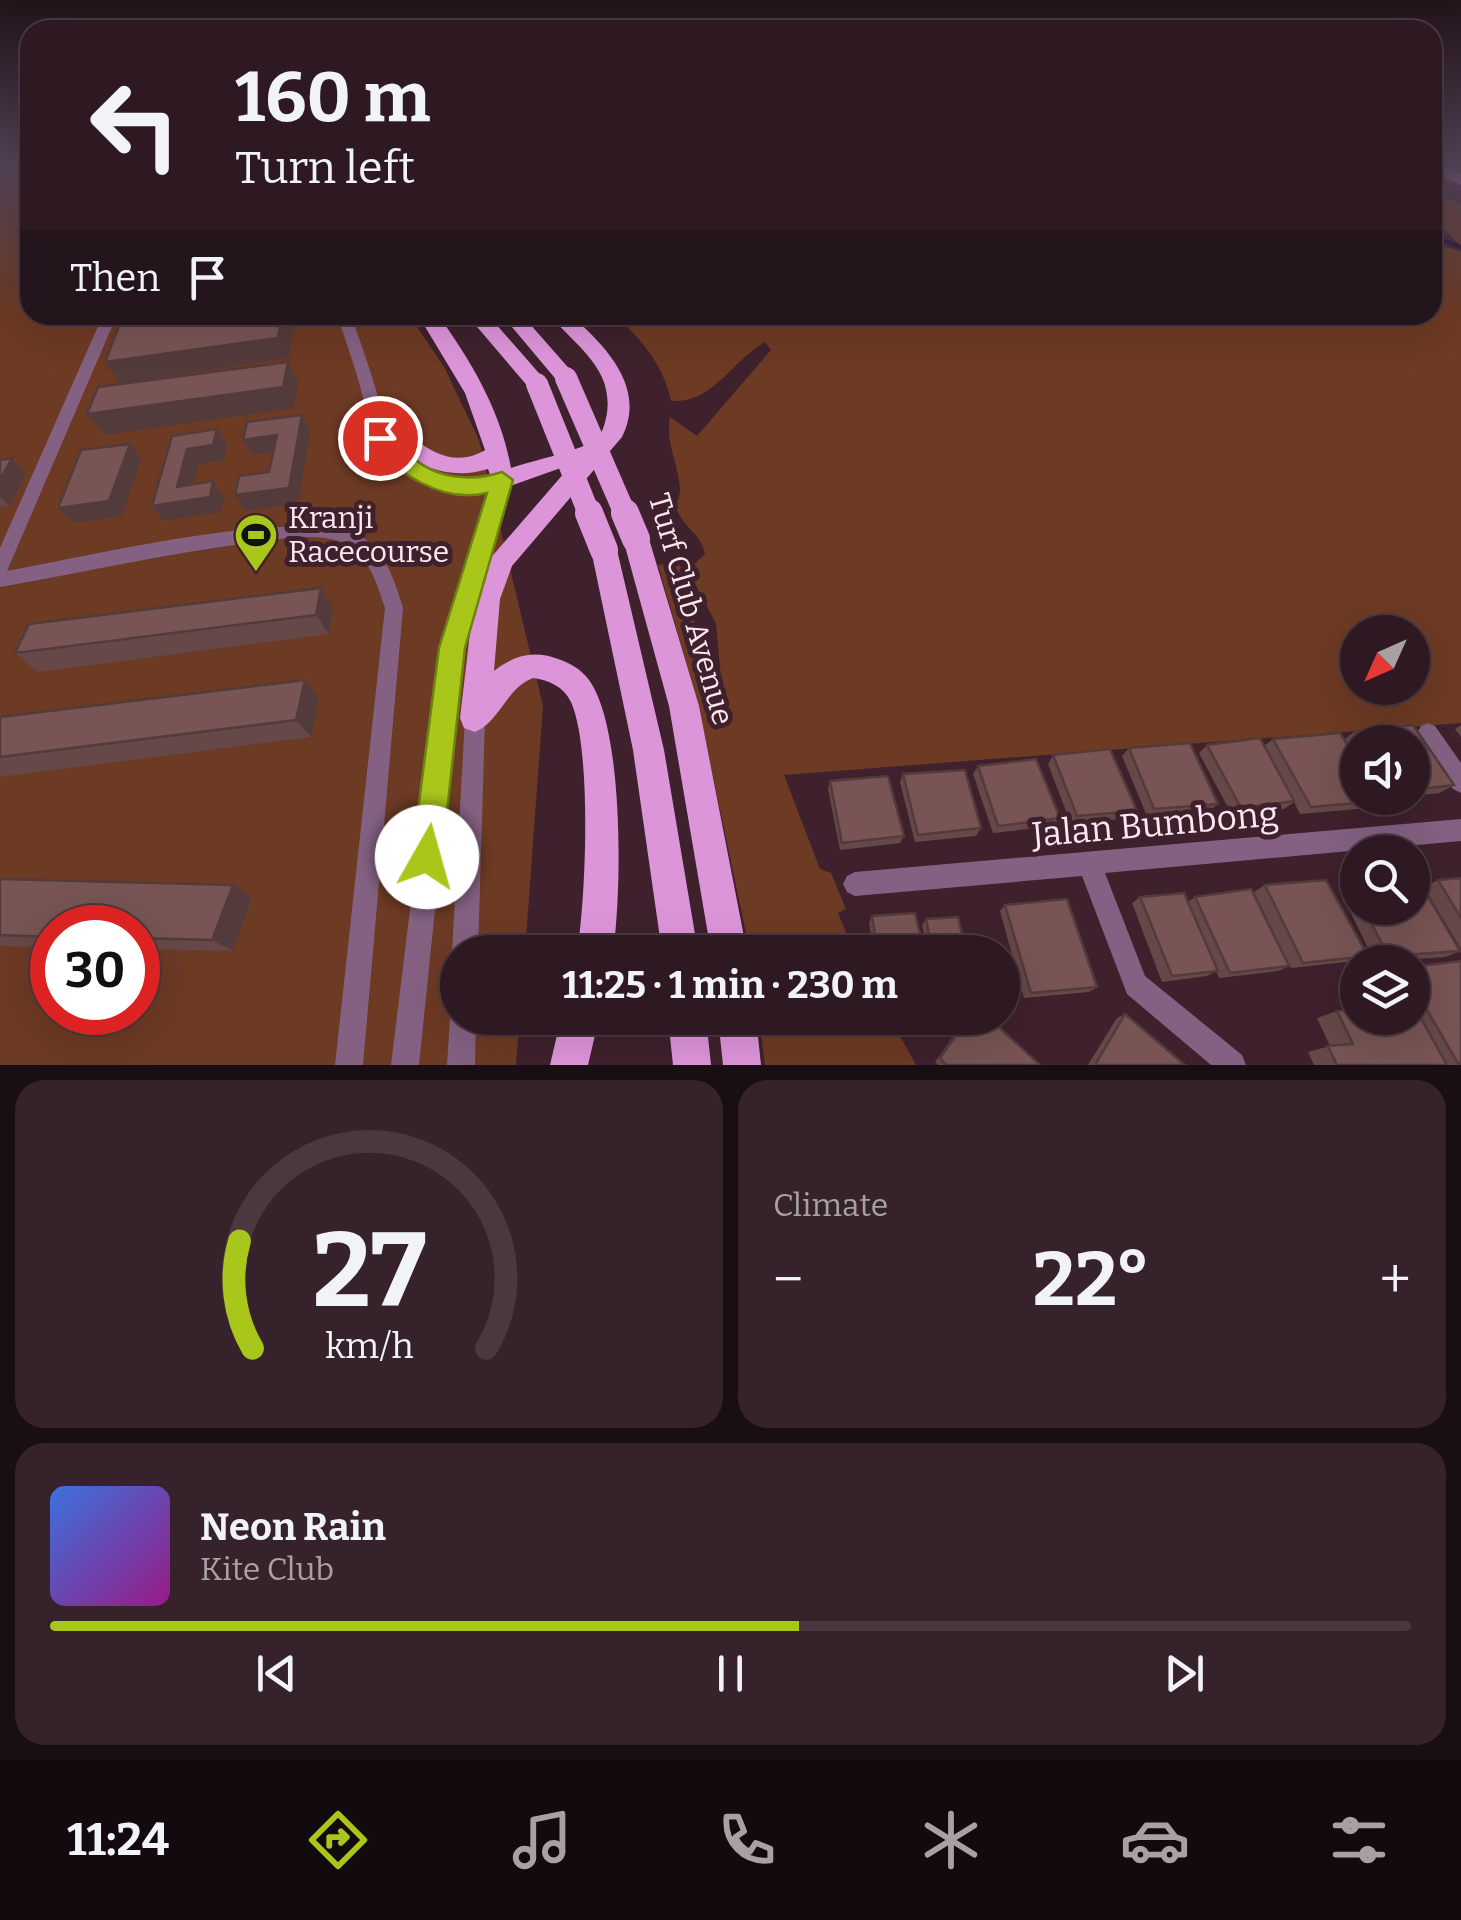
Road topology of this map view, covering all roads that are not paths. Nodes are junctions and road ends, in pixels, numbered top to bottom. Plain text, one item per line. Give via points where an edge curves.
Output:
1 (106, 325) edge
2 (347, 325) edge
3 (434, 325) edge
4 (486, 325) edge
5 (521, 325) edge
6 (569, 325) edge
7 (374, 409) junction
8 (614, 432) junction
9 (498, 452) junction
10 (502, 480) junction
11 (0, 568) edge
12 (0, 580) edge
13 (475, 718) junction
14 (1430, 736) edge
15 (1461, 782) edge
16 (1461, 830) edge
17 (1090, 866) junction
18 (855, 884) dead end
19 (466, 935) edge
20 (596, 935) edge
21 (678, 935) edge
22 (726, 935) edge
23 (462, 1035) edge
24 (576, 1035) edge
25 (689, 1035) edge
26 (738, 1035) edge
27 (350, 1065) edge
28 (405, 1065) edge
29 (461, 1065) edge
30 (569, 1065) edge
31 (692, 1065) edge
32 (742, 1065) edge
33 (1232, 1065) edge

1 - 11 street
2 - 7 street
3 - 9 main road via 481,398
4 - 21 main road, bridge via 537,384 604,550 637,684
5 - 22 main road, Turf Club Avenue, bridge via 566,378 636,539 684,706
6 - 8 main road via 616,378 621,406
7 - 9 main road via 401,444 424,458 473,464
7 - 10 street via 383,444 418,473 468,487
8 - 10 main road via 582,454
8 - 13 main road via 501,560 486,598
9 - 10 main road
10 - 28 street via 452,648
12 - 27 street via 281,532 342,534 382,570 394,608
13 - 19 street
13 - 20 main road via 524,667 570,677 586,701 597,751
14 - 15 street
16 - 17 street, Jalan Bumbong
17 - 18 street, Jalan Bumbong
17 - 33 street via 1136,986
23 - 29 street
24 - 30 main road
25 - 31 main road
26 - 32 main road

